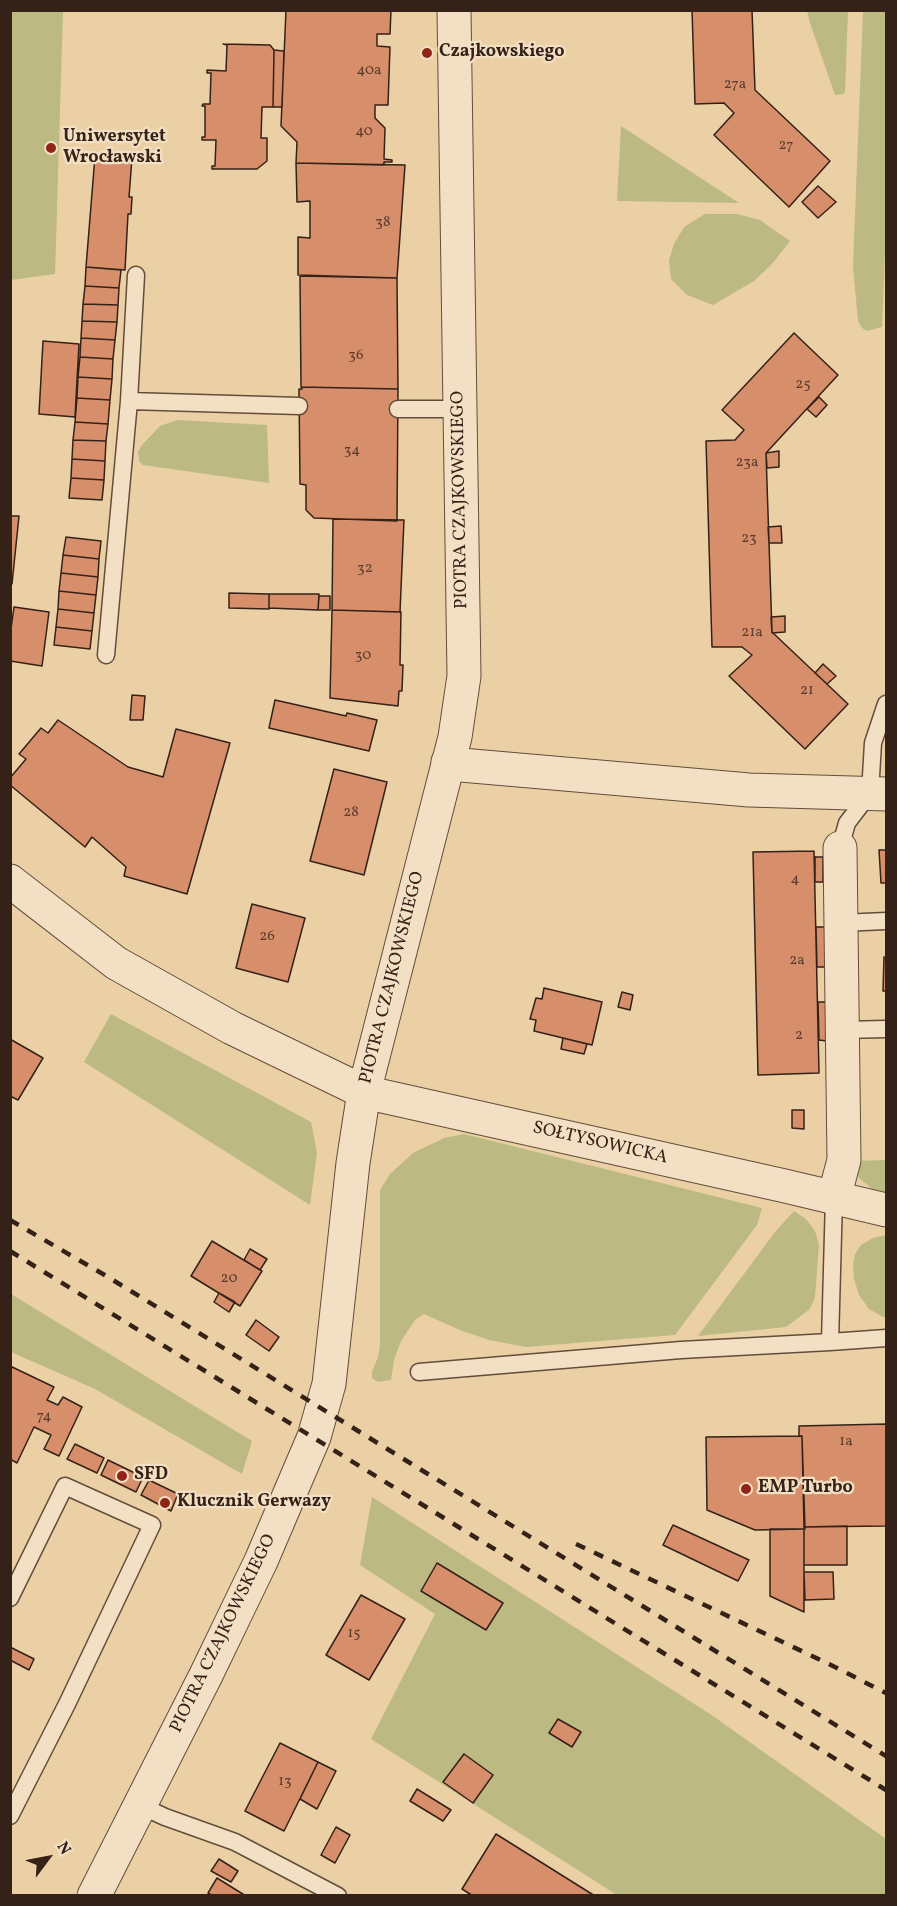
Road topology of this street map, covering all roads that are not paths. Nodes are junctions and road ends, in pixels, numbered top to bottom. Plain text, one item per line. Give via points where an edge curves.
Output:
1 (454, 10) edge
2 (136, 275) dead end
3 (129, 401) junction
4 (299, 406) dead end
5 (398, 409) dead end
6 (460, 409) junction
7 (106, 654) dead end
8 (886, 704) edge
9 (448, 762) junction
10 (878, 793) edge
11 (840, 848) joint
12 (10, 881) edge
13 (886, 921) edge
14 (841, 923) junction
15 (886, 1029) edge
16 (842, 1030) junction
17 (364, 1092) junction
18 (834, 1198) junction
19 (886, 1210) edge
20 (886, 1338) edge
21 (830, 1342) junction
22 (419, 1372) dead end
23 (10, 1598) edge
24 (139, 1805) junction
25 (10, 1816) edge
26 (94, 1896) edge
27 (338, 1896) edge

1 - 6 street, PIOTRA CZAJKOWSKIEGO
2 - 3 lane
3 - 4 lane
3 - 7 lane
5 - 6 lane
6 - 9 street, PIOTRA CZAJKOWSKIEGO via 464,676
8 - 10 lane via 873,743
9 - 10 street via 749,790
9 - 17 street, PIOTRA CZAJKOWSKIEGO
10 - 11 lane via 848,823
11 - 14 street
12 - 17 street, SOŁTYSOWICKA via 116,963 232,1028
13 - 14 lane
14 - 16 street
15 - 16 lane
16 - 18 street via 844,1160
17 - 18 street, SOŁTYSOWICKA
17 - 24 street, PIOTRA CZAJKOWSKIEGO via 329,1384 314,1437 261,1561
18 - 19 street, SOŁTYSOWICKA
18 - 21 lane
20 - 21 lane
21 - 22 lane
23 - 25 lane via 65,1486 152,1525 68,1704
24 - 26 street, PIOTRA CZAJKOWSKIEGO
24 - 27 lane via 235,1842

